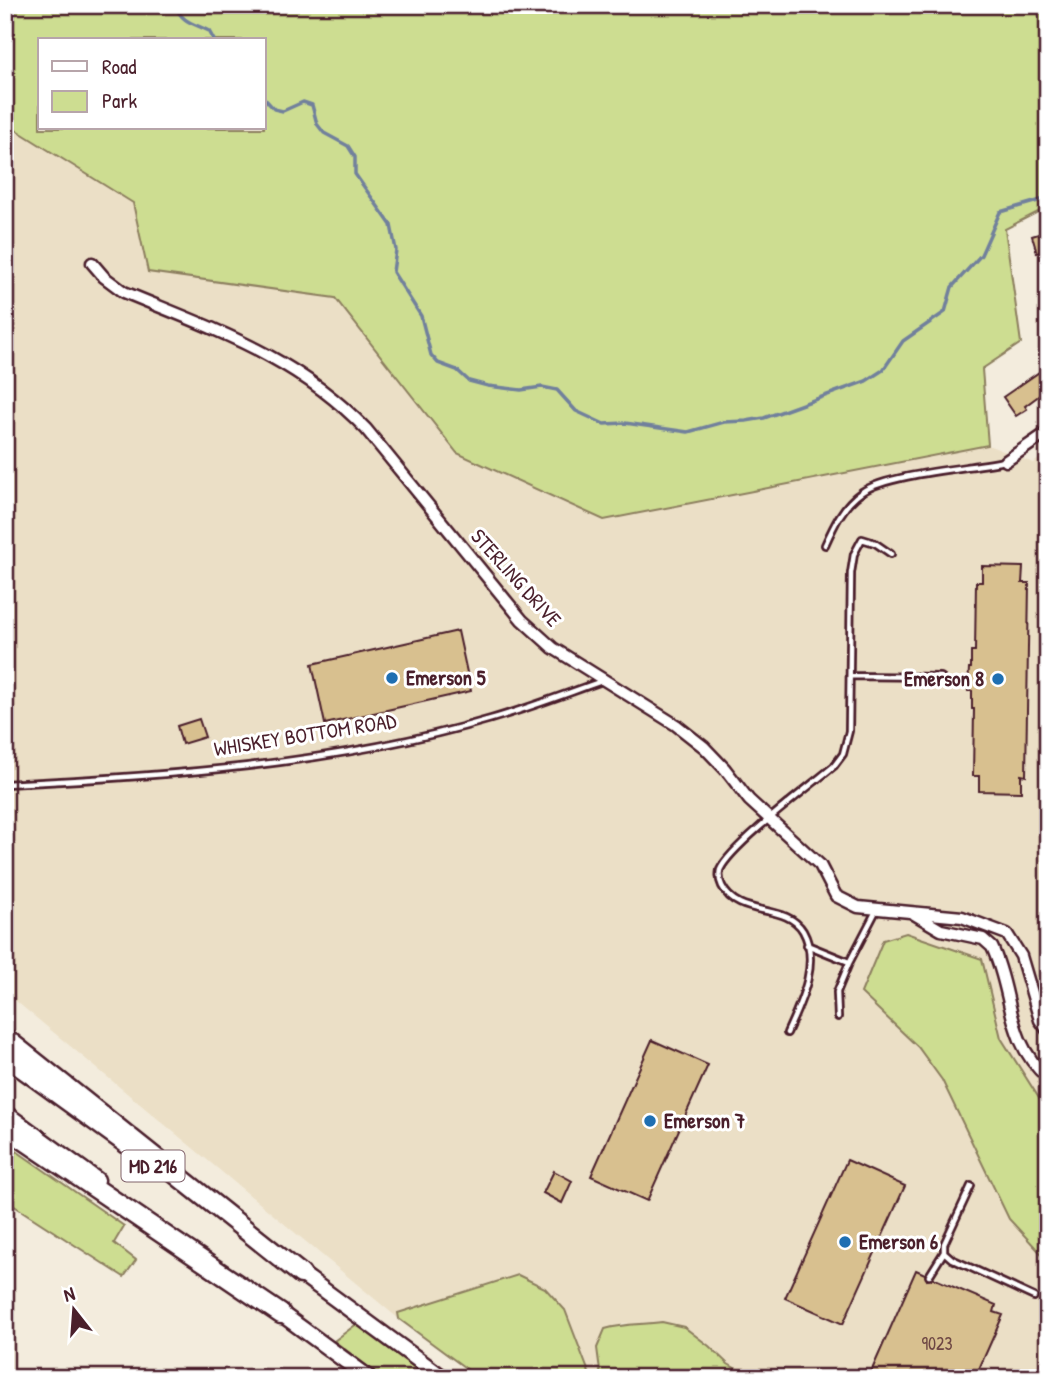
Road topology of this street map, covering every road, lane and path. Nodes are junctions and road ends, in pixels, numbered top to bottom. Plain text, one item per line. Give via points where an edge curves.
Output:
1 (92, 263) dead end
2 (1048, 432) edge
3 (1006, 461) joint
4 (825, 545) dead end
5 (891, 554) dead end
6 (850, 676) junction
7 (941, 677) dead end
8 (603, 681) junction
9 (5, 784) edge
10 (769, 821) junction
11 (877, 910) junction
12 (910, 912) junction
13 (807, 945) junction
14 (849, 963) junction
15 (838, 1017) dead end
16 (1048, 1031) edge
17 (786, 1033) dead end
18 (5, 1038) edge
19 (5, 1058) edge
20 (1048, 1078) edge
21 (5, 1113) edge
22 (5, 1127) edge
23 (971, 1186) dead end
24 (944, 1252) junction
25 (301, 1274) junction
26 (929, 1276) dead end
27 (1034, 1297) dead end
28 (281, 1314) junction
29 (369, 1378) edge
30 (443, 1378) edge

1 - 8 street, STERLING DRIVE via 124,292 279,360 342,404 522,620 553,648
2 - 3 street
3 - 4 lane via 909,477 864,491 839,515
5 - 6 lane via 862,539 854,554
6 - 7 lane
6 - 10 lane via 849,731 843,754
8 - 9 lane, WHISKEY BOTTOM ROAD via 489,719 335,753 153,776
8 - 10 street, STERLING DRIVE via 704,747
10 - 11 street, STERLING DRIVE via 820,865 836,896
10 - 13 lane via 735,851 720,870 720,879 733,900 796,923
11 - 12 street, STERLING DRIVE
11 - 14 lane
12 - 16 street, STERLING DRIVE via 962,917 1007,933 1021,956 1040,1020
12 - 20 street, STERLING DRIVE via 941,930 983,939 992,947 1016,1034
13 - 14 lane
13 - 17 lane via 809,978
14 - 15 lane via 837,992
18 - 25 highway
19 - 25 main road, MD 216
21 - 28 main road, MD 216
22 - 28 highway
23 - 24 lane
24 - 26 lane
24 - 27 lane
25 - 30 main road, MD 216
28 - 29 main road, MD 216

